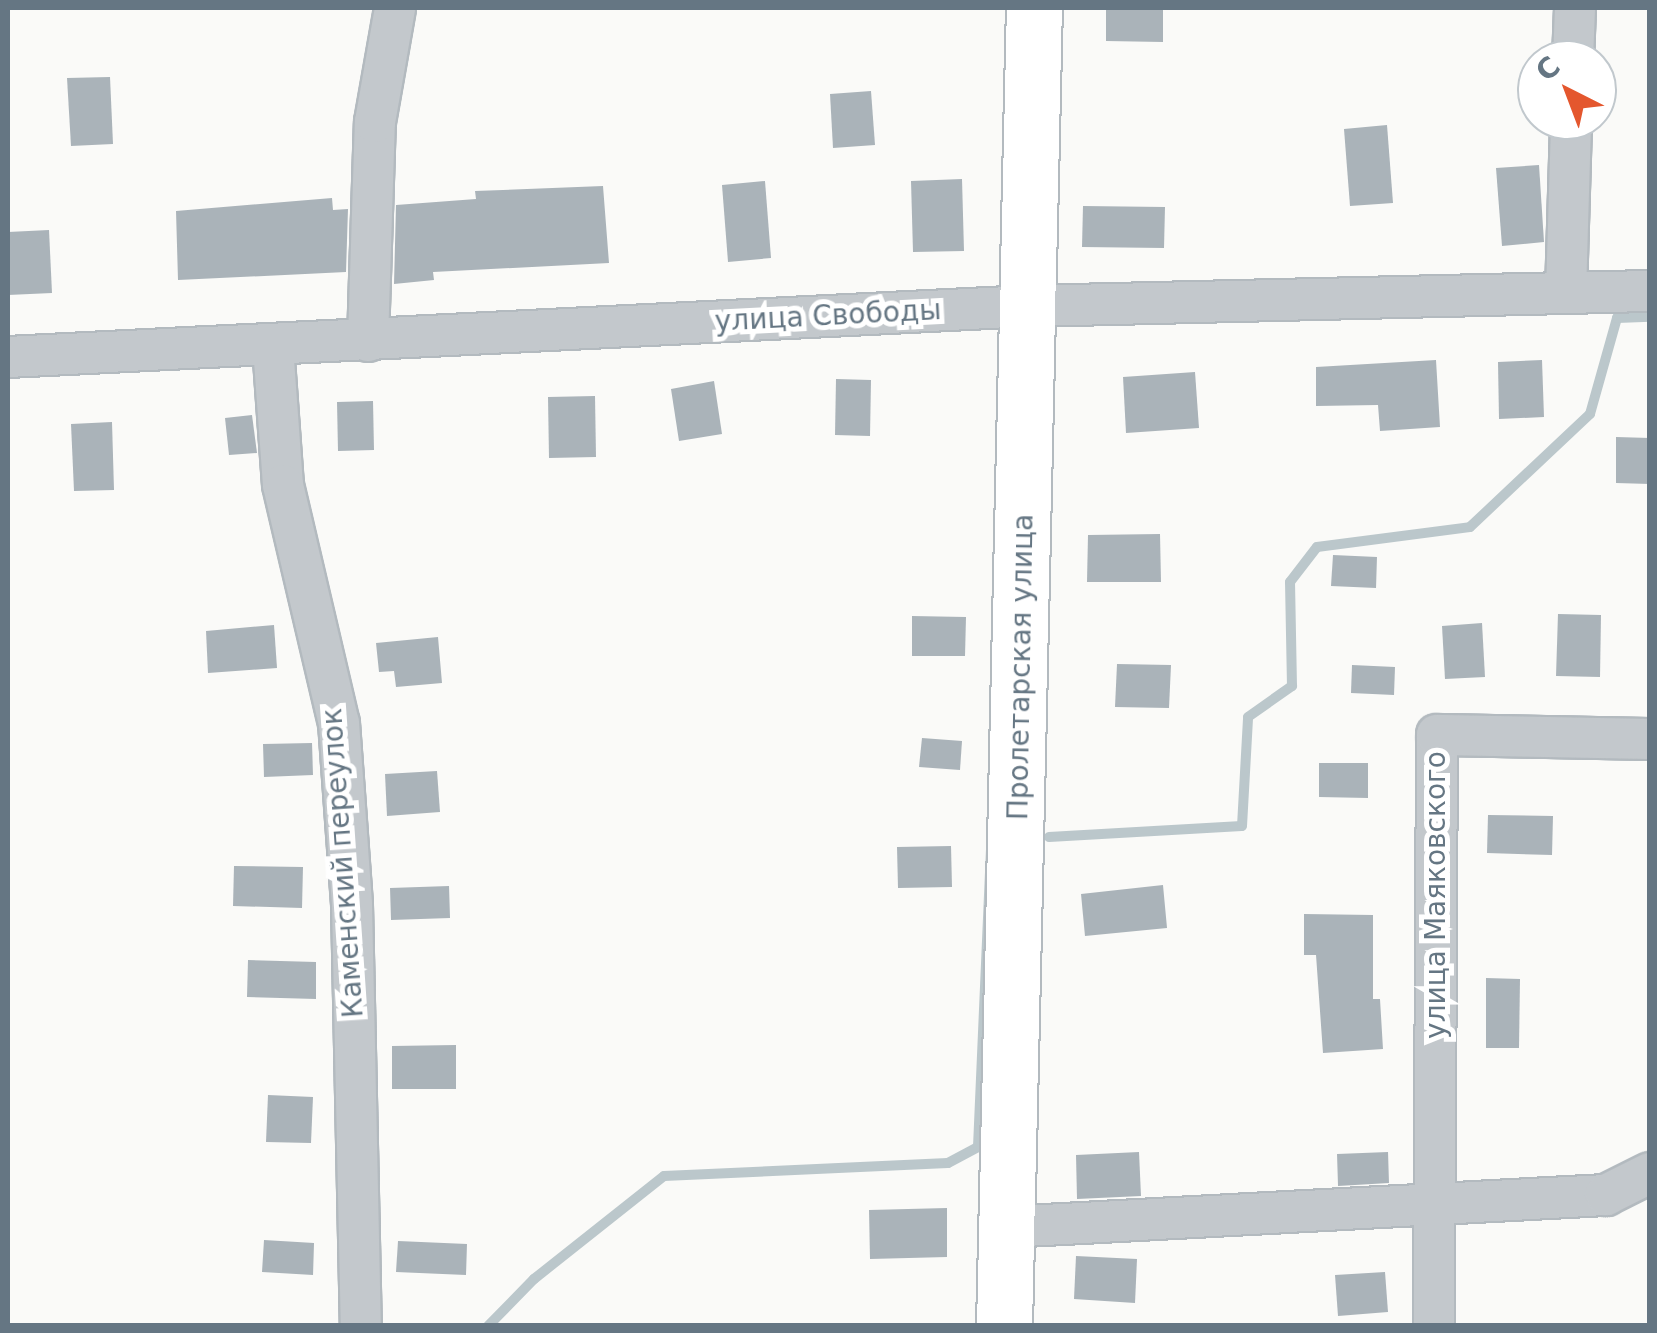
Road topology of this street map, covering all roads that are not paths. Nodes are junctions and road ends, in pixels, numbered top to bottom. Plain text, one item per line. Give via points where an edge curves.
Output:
1 (395, 8) edge
2 (1034, 8) edge
3 (1575, 8) edge
4 (1574, 40) edge
5 (1570, 140) edge
6 (1650, 291) edge
7 (1566, 293) junction
8 (1030, 306) junction
9 (368, 341) junction
10 (273, 346) junction
11 (8, 357) edge
12 (1650, 739) edge
13 (1650, 1173) edge
14 (1434, 1208) junction
15 (1007, 1226) junction
16 (360, 1326) edge
17 (1004, 1326) edge
18 (1434, 1326) edge

1 - 9 street via 375,122
2 - 8 main road, Пролетарская улица
3 - 4 street
5 - 7 street
6 - 7 street, улица Свободы
7 - 8 street, улица Свободы
8 - 9 street, улица Свободы
8 - 15 main road, Пролетарская улица
9 - 10 street, улица Свободы
10 - 11 street, улица Свободы
10 - 16 street, Каменский переулок via 283,485 339,723 352,905
12 - 14 street, улица Маяковского via 1437,735
13 - 14 street via 1606,1196
14 - 15 street
14 - 18 street, улица Маяковского
15 - 17 main road, Пролетарская улица

